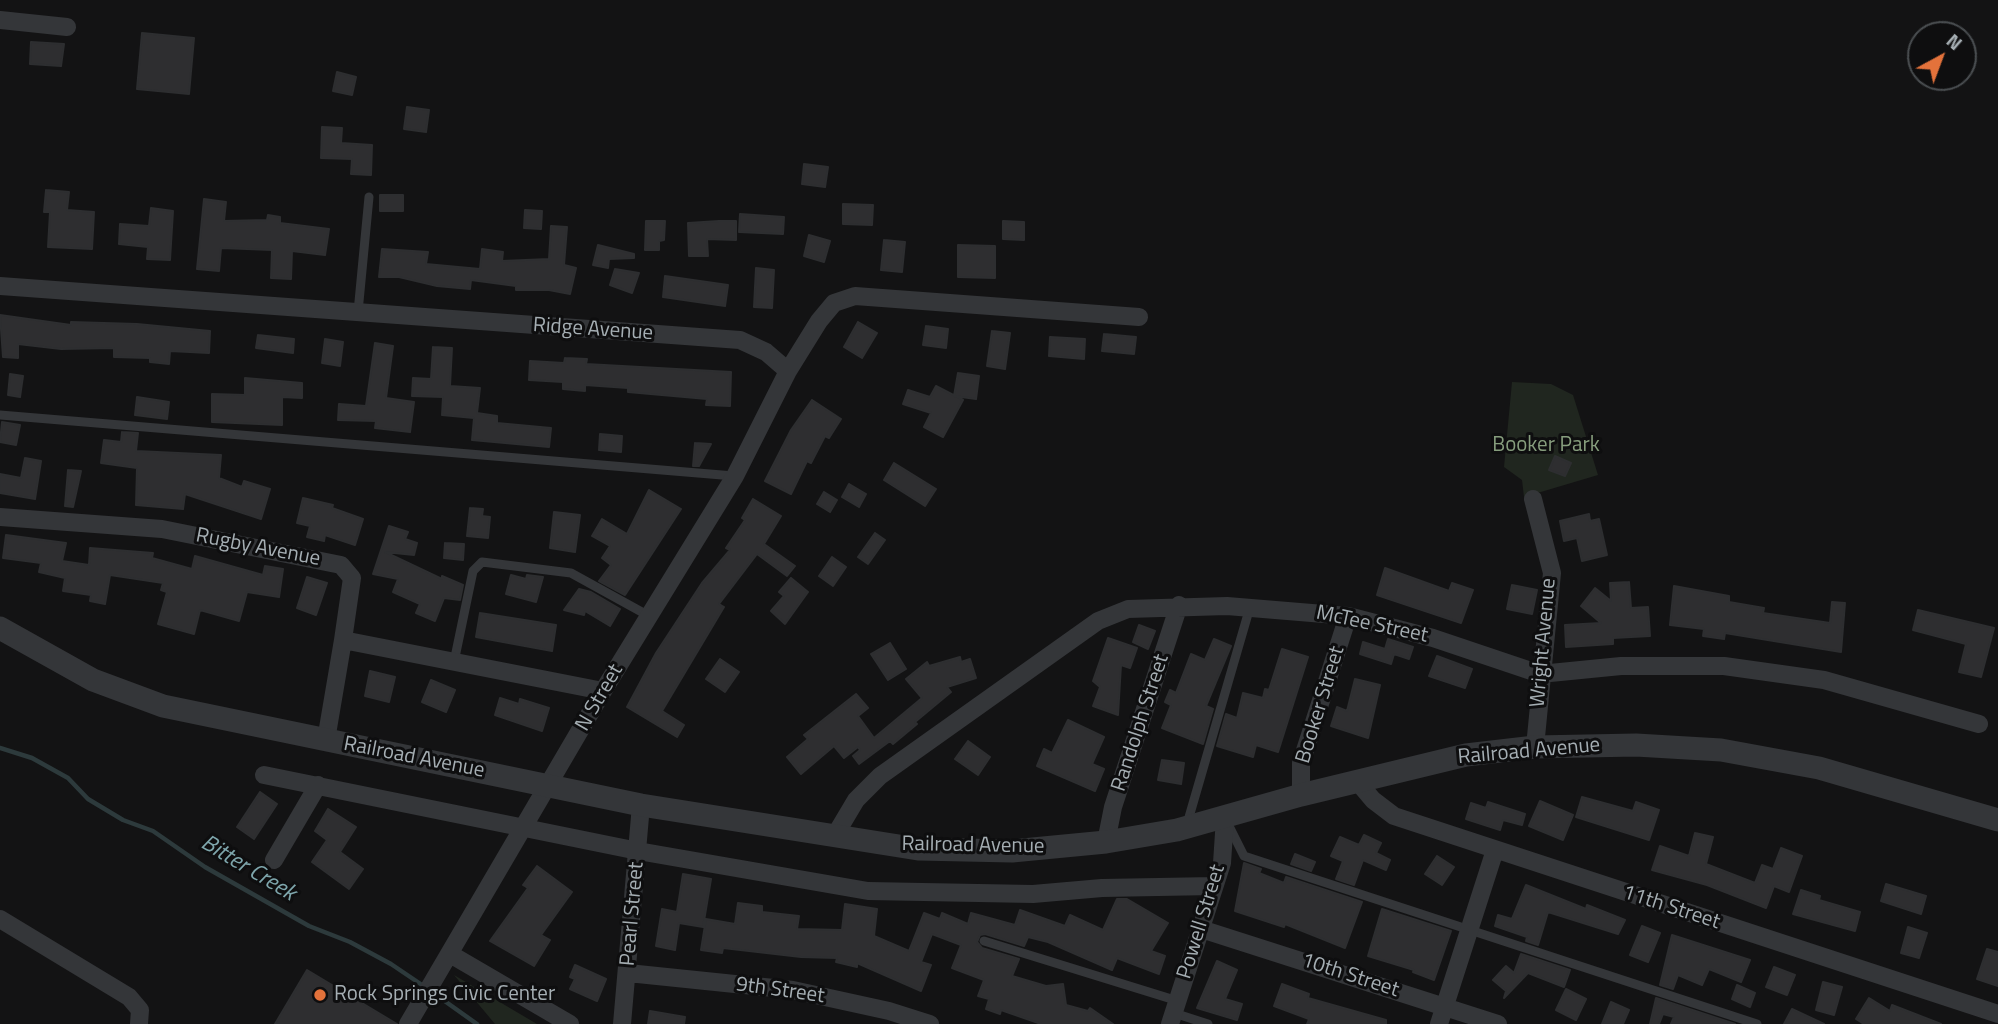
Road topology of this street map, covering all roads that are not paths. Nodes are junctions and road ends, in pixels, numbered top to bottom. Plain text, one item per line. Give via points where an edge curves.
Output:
1 (0, 20) edge
2 (67, 27) dead end
3 (369, 197) dead end
4 (0, 286) edge
5 (358, 314) junction
6 (1139, 317) dead end
7 (788, 371) junction
8 (0, 415) edge
9 (735, 476) junction
10 (1533, 499) dead end
11 (0, 517) edge
12 (1179, 605) junction
13 (1250, 607) junction
14 (1349, 615) junction
15 (649, 616) junction
16 (0, 628) edge
17 (343, 640) junction
18 (454, 662) junction
19 (1540, 674) junction
20 (603, 691) junction
21 (1979, 724) dead end
22 (326, 740) junction
23 (1535, 747) junction
24 (264, 775) dead end
25 (1357, 780) junction
26 (318, 785) junction
27 (550, 786) junction
28 (1301, 795) junction
29 (641, 805) junction
30 (1225, 818) junction
31 (1998, 820) edge
32 (525, 826) junction
33 (1186, 827) junction
34 (834, 837) junction
35 (1106, 842) junction
36 (1494, 850) junction
37 (638, 851) junction
38 (274, 860) dead end
39 (1214, 886) junction
40 (0, 919) edge
41 (1201, 929) junction
42 (1469, 929) junction
43 (985, 941) dead end
44 (446, 960) junction
45 (628, 972) junction
46 (1444, 1006) junction
47 (1174, 1013) edge
48 (1998, 1014) edge
49 (140, 1017) edge
50 (408, 1024) edge
51 (570, 1024) edge
52 (622, 1024) edge
53 (930, 1024) edge
54 (1208, 1024) edge
55 (1438, 1024) edge
56 (1498, 1024) edge
57 (1757, 1024) edge

1 - 2 street
3 - 5 lane
4 - 5 street, Ridge Avenue
5 - 7 street, Ridge Avenue via 740,340 766,352
6 - 7 street via 855,296 834,303
7 - 9 street, N Street
8 - 9 lane
9 - 15 street, N Street
10 - 19 street, Wright Avenue via 1552,573
11 - 17 street, Rugby Avenue via 162,529 341,565 352,578
12 - 13 street, McTee Street
12 - 34 street, McTee Street via 1128,609 1098,621 880,776 856,800
12 - 35 street, Randolph Street via 1113,807
13 - 14 street, McTee Street
13 - 33 lane
14 - 19 street, McTee Street
14 - 28 street, Booker Street via 1301,763
15 - 18 lane via 571,573 482,562 473,570
15 - 20 street, N Street
16 - 22 street, Railroad Avenue via 93,680 163,706
17 - 18 street
17 - 22 street, Rugby Avenue
18 - 20 street
19 - 21 street, McTee Street via 1620,666 1724,666 1824,680
19 - 23 street, Wright Avenue
20 - 27 street, N Street
22 - 27 street, Railroad Avenue
23 - 25 street, Railroad Avenue via 1466,755
23 - 31 street, Railroad Avenue via 1636,745 1721,750 1819,768
24 - 26 street
25 - 28 street, Railroad Avenue
25 - 36 street, 11th Street via 1394,816
26 - 32 street
26 - 38 street
27 - 29 street, Railroad Avenue
27 - 32 street, N Street
28 - 30 street, Railroad Avenue
29 - 34 street, Railroad Avenue
29 - 37 street, Pearl Street
30 - 33 street, Railroad Avenue
30 - 39 street, Powell Street via 1222,863
30 - 42 lane via 1244,856
32 - 37 street
32 - 44 street, N Street
33 - 35 street, Railroad Avenue
34 - 35 street, Railroad Avenue via 918,849 999,850
36 - 42 street
36 - 48 street, 11th Street
37 - 39 street via 868,891 1032,894
37 - 45 street, Pearl Street
39 - 41 street, Powell Street
40 - 49 street via 129,997
41 - 46 street, 10th Street
41 - 47 street, Powell Street
42 - 46 street
42 - 57 lane
43 - 47 lane
44 - 50 street, N Street
44 - 51 street
45 - 52 street, Pearl Street
45 - 53 street, 9th Street via 793,990
46 - 55 street
46 - 56 street, 10th Street
47 - 54 lane

